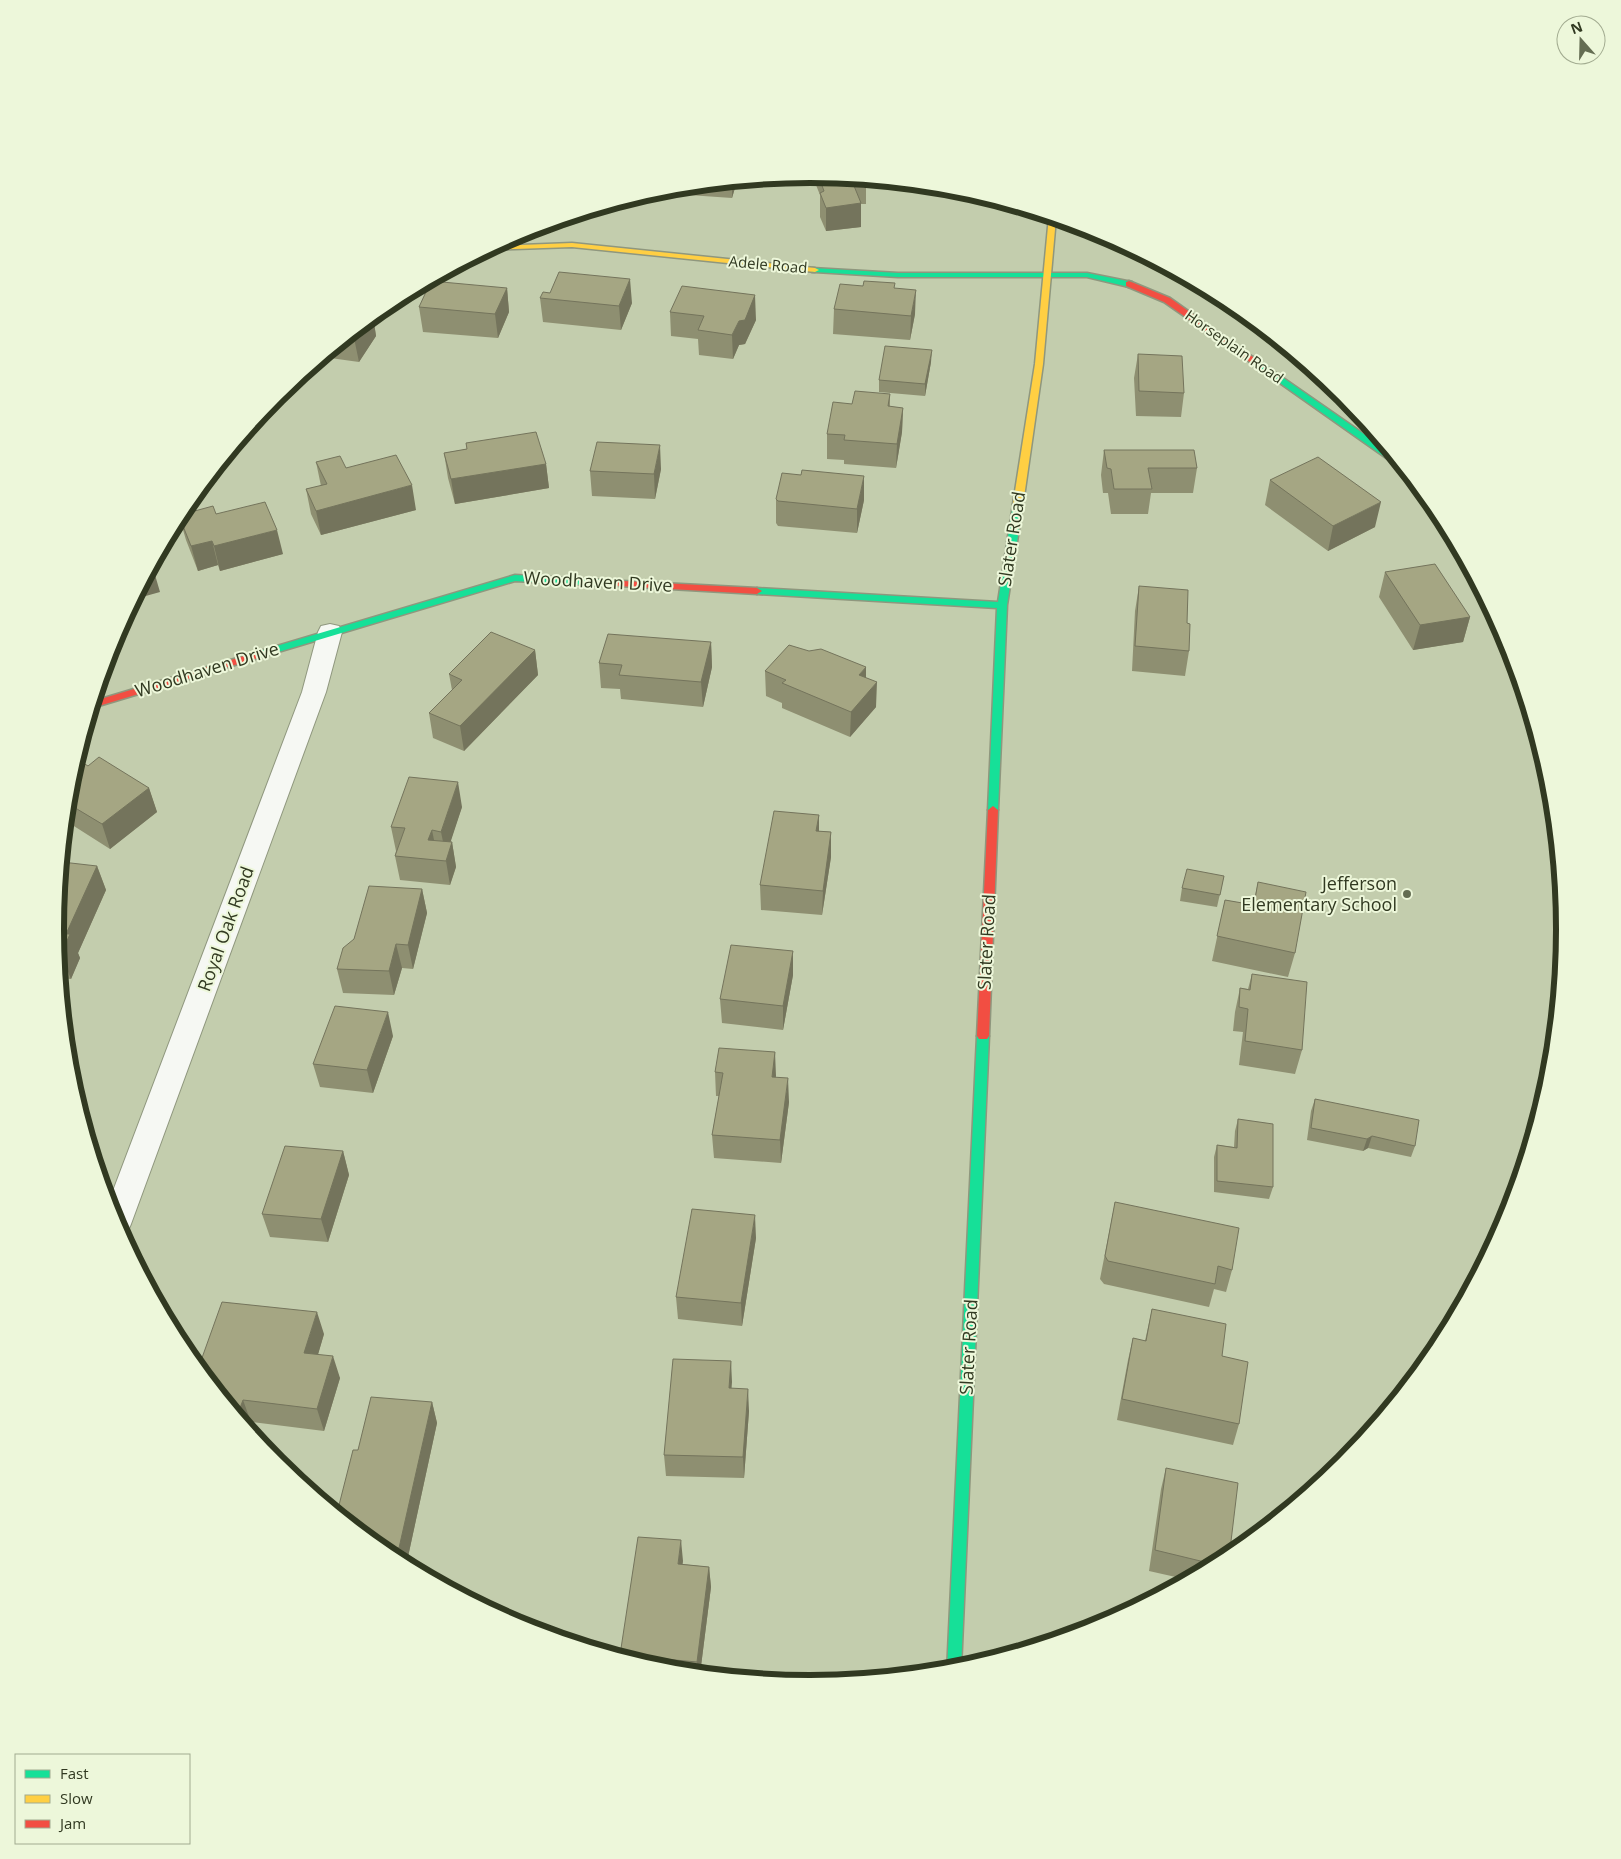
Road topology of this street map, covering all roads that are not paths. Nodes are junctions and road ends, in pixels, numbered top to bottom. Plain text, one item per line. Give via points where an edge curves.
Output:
1 (1052, 222) edge
2 (507, 248) edge
3 (1048, 275) junction
4 (1385, 453) edge
5 (1002, 605) junction
6 (330, 632) junction
7 (99, 703) edge
8 (120, 1213) edge
9 (954, 1662) edge

1 - 3 street, Slater Road
2 - 3 street, Adele Road via 572,245 835,272
3 - 4 street, Horseplain Road via 1109,278 1148,290 1183,311
3 - 5 street, Slater Road via 1039,364
5 - 6 street, Woodhaven Drive via 515,578
5 - 9 street, Slater Road
6 - 7 street, Woodhaven Drive
6 - 8 street, Royal Oak Road via 314,692

